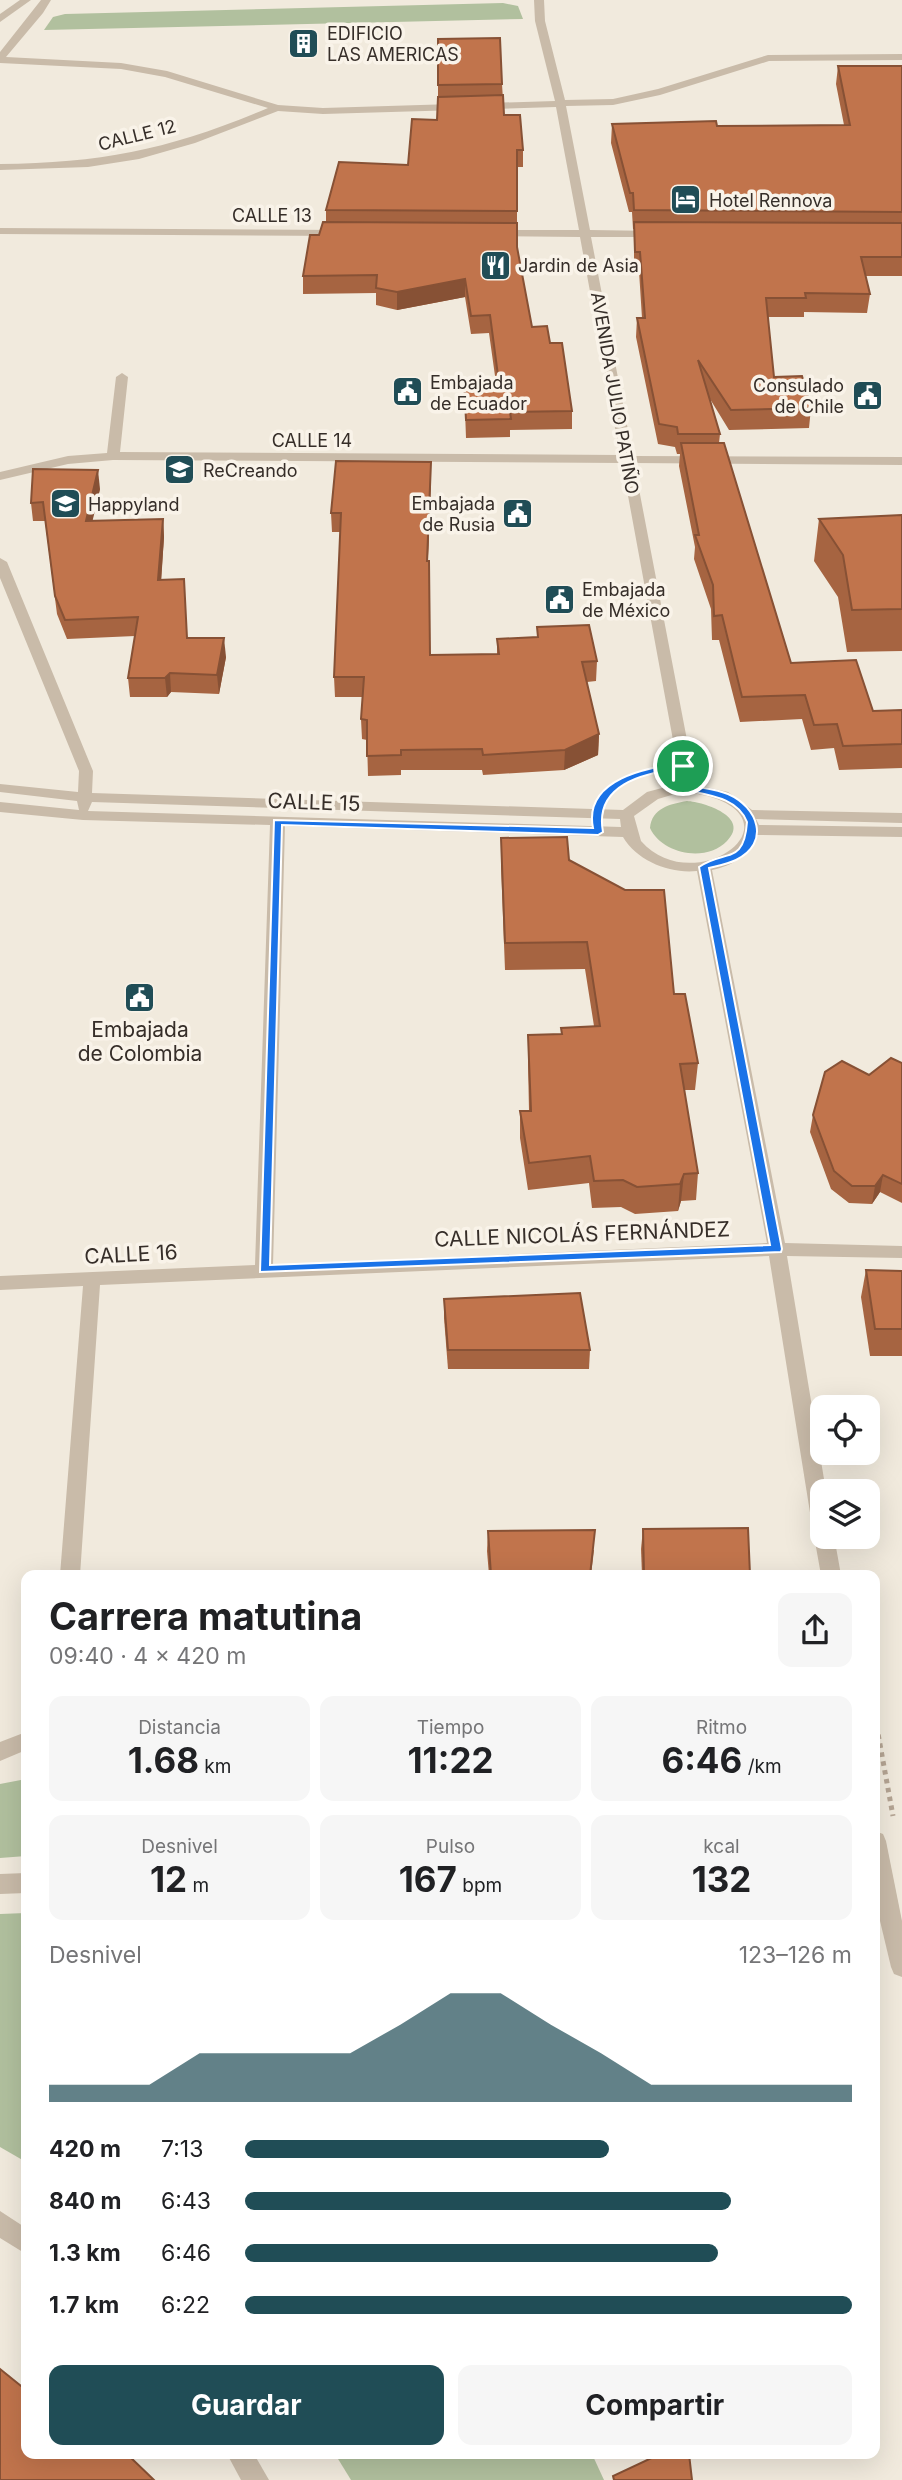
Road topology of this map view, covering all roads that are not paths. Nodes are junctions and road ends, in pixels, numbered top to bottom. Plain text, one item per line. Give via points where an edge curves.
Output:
1 (44, 0) edge
2 (539, 0) edge
3 (24, 1) edge
4 (0, 19) edge
5 (902, 57) edge
6 (0, 59) edge
7 (561, 105) junction
8 (277, 108) junction
9 (0, 167) edge
10 (0, 231) edge
11 (358, 233) edge
12 (482, 233) edge
13 (586, 233) junction
14 (672, 234) edge
15 (122, 377) dead end
16 (113, 456) junction
17 (627, 459) junction
18 (902, 461) edge
19 (0, 476) edge
20 (0, 562) edge
21 (685, 787) junction
22 (0, 788) edge
23 (85, 797) junction
24 (0, 807) edge
25 (749, 814) junction
26 (83, 815) junction
27 (627, 816) junction
28 (902, 818) edge
29 (278, 822) junction
30 (753, 830) junction
31 (627, 832) junction
32 (902, 832) edge
33 (704, 867) junction
34 (777, 1249) junction
35 (902, 1252) edge
36 (264, 1269) junction
37 (92, 1279) junction
38 (0, 1283) edge
39 (814, 1479) edge
40 (826, 1549) edge
41 (70, 1570) edge
42 (830, 1570) edge
43 (21, 1743) edge
44 (0, 1752) edge
45 (880, 1861) edge
46 (21, 1883) edge
47 (0, 1884) edge
48 (887, 1888) edge
49 (902, 1967) edge
50 (0, 2223) edge
51 (21, 2238) edge
52 (243, 2459) edge
53 (256, 2480) edge

1 - 3 street
1 - 6 street
2 - 7 street, AVENIDA JULIO PATIÑO
3 - 4 street
5 - 7 street, CALLE 12 via 768,58 660,92 613,102
6 - 8 street, CALLE 12 via 167,74
7 - 8 street, CALLE 12
7 - 13 street, AVENIDA JULIO PATIÑO
8 - 9 street, CALLE 12 via 140,156 98,163
10 - 11 street, CALLE 13
12 - 13 street
13 - 14 street
13 - 17 street, AVENIDA JULIO PATIÑO
15 - 16 street
16 - 17 street, CALLE 14
16 - 19 street, CALLE 14 via 68,460
17 - 18 street, CALLE 14
17 - 21 street, AVENIDA JULIO PATIÑO
20 - 23 street via 86,771
21 - 25 street via 723,795
21 - 27 street via 650,795
22 - 23 street, CALLE 15
23 - 26 street
23 - 27 street, CALLE 15
24 - 26 street, CALLE 15
25 - 28 street
25 - 30 street
26 - 29 street, CALLE 15
27 - 31 street
29 - 31 street, CALLE 15
29 - 36 street
30 - 32 street
30 - 33 street via 751,840 732,859
31 - 33 street via 635,845 654,858
33 - 34 street
34 - 35 street, CALLE NICOLÁS FERNÁNDEZ
34 - 36 street, CALLE NICOLÁS FERNÁNDEZ
34 - 39 street
36 - 37 street, CALLE 16
37 - 38 street, CALLE 16
37 - 41 street
40 - 42 street
43 - 44 street
45 - 48 street
46 - 47 street
48 - 49 street
50 - 51 street
52 - 53 street

